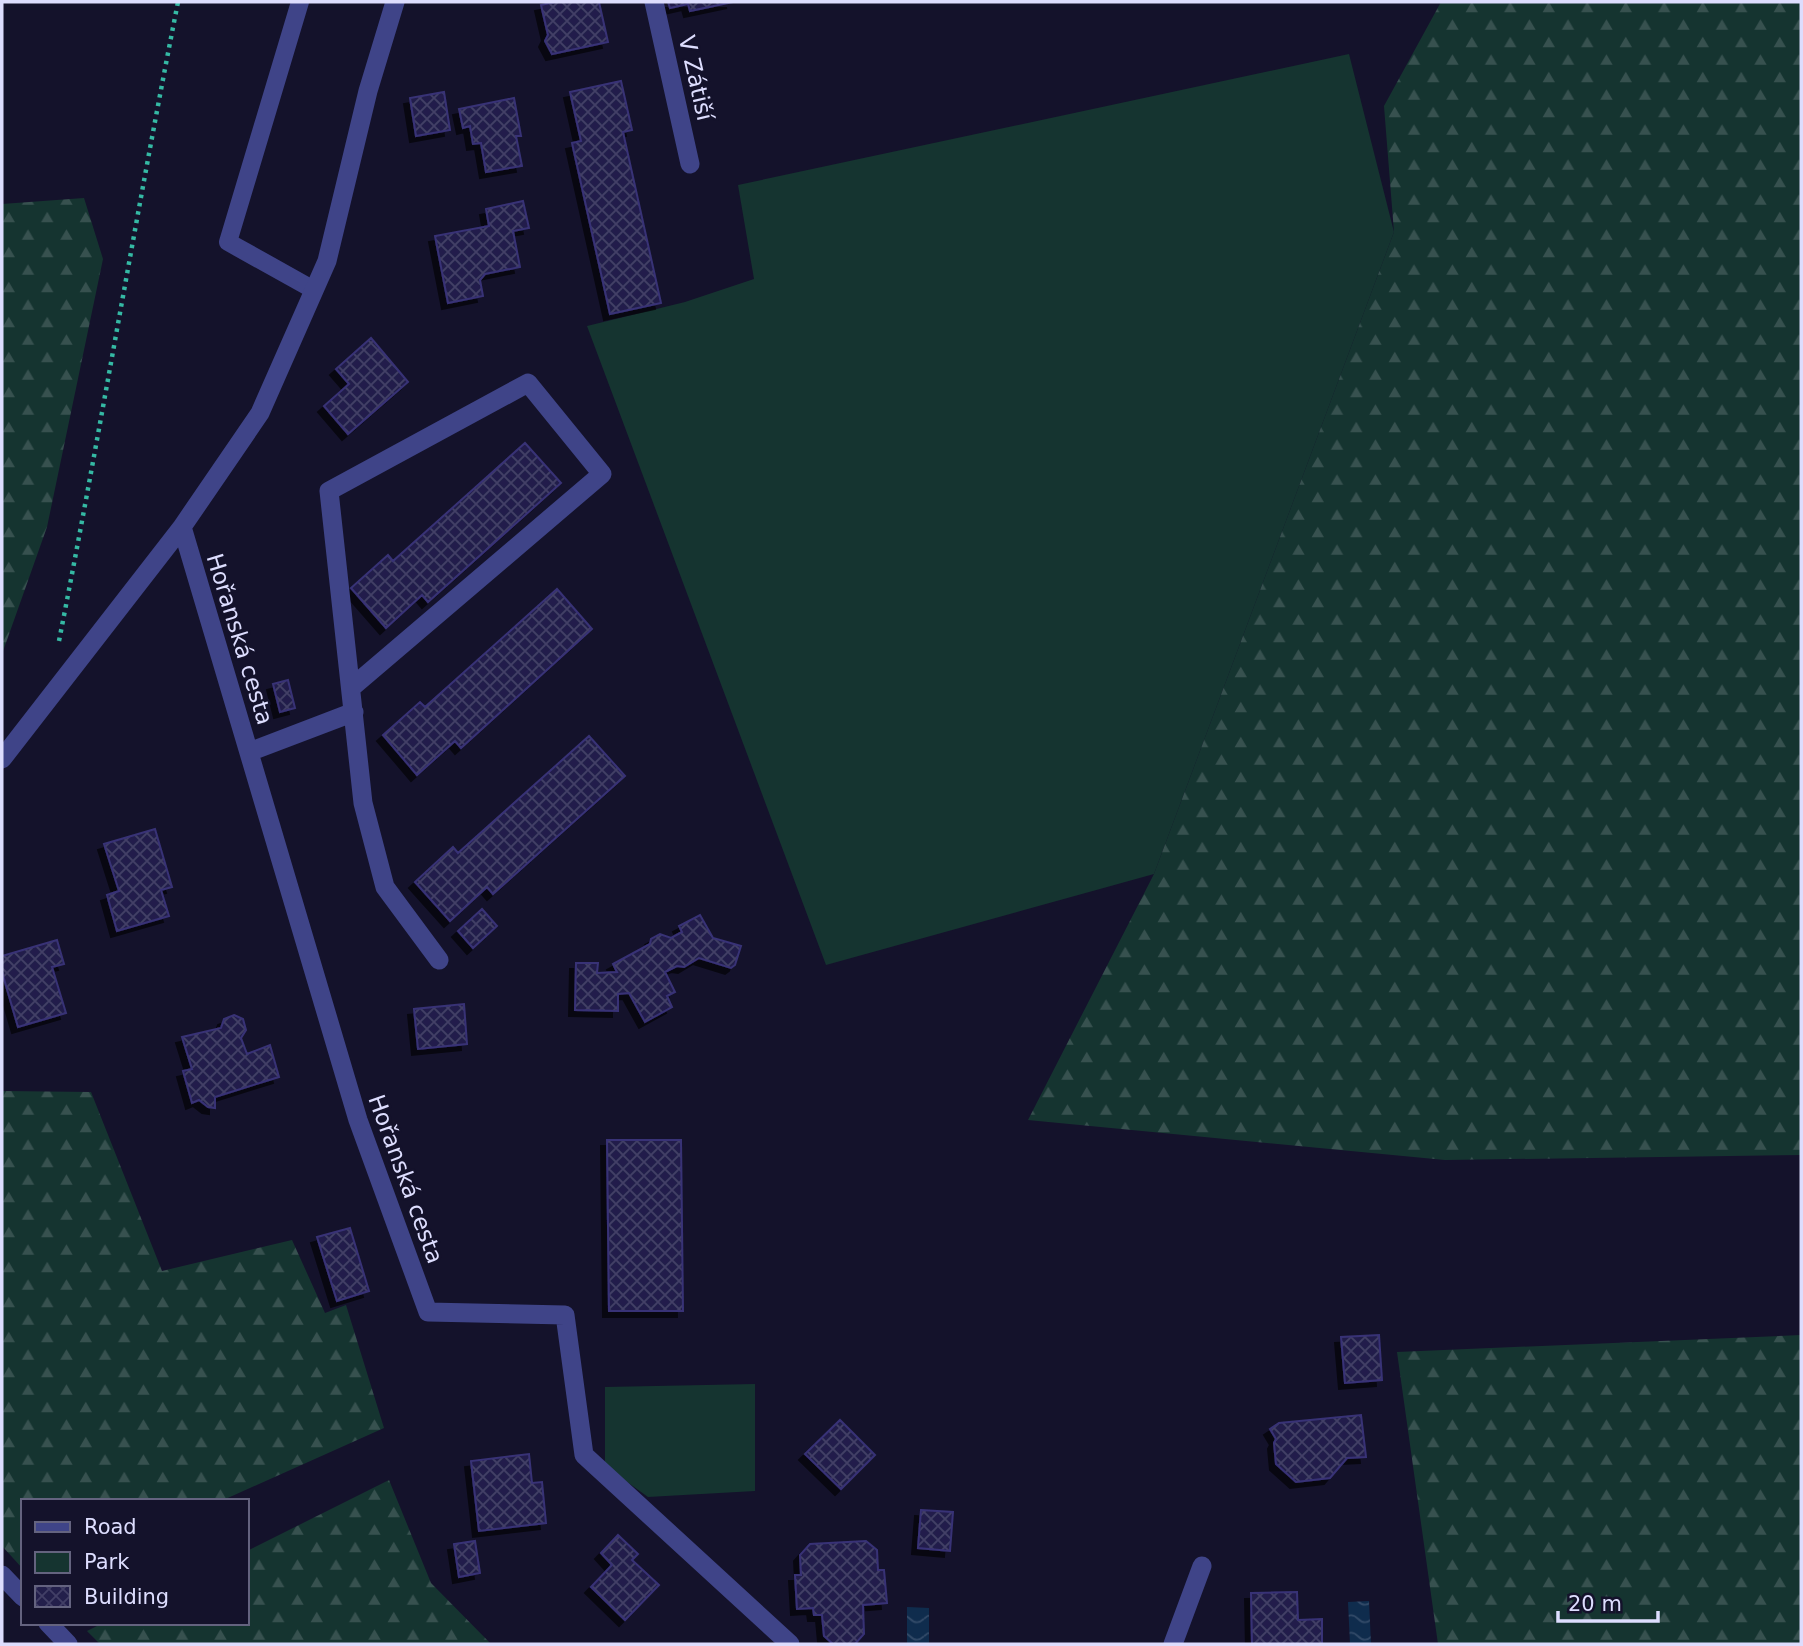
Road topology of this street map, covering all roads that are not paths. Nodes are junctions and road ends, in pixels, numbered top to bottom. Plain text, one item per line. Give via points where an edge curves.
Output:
1 (300, 2) edge
2 (395, 2) edge
3 (654, 2) edge
4 (690, 164) dead end
5 (314, 290) junction
6 (182, 527) junction
7 (351, 688) junction
8 (354, 712) junction
9 (249, 752) junction
10 (2, 759) edge
11 (439, 960) dead end
12 (1202, 1566) dead end
13 (2, 1575) edge
14 (21, 1595) edge
15 (50, 1625) edge
16 (68, 1644) edge
17 (790, 1644) edge
18 (1172, 1644) edge

1 - 5 lane via 228,242
2 - 5 street, Hořanská cesta via 368,90 327,261
3 - 4 street, V Zátiší
5 - 6 street, Hořanská cesta via 260,413
6 - 9 street, Hořanská cesta
6 - 10 street, Hořanská cesta
7 - 7 street via 329,492 528,383 601,474
7 - 8 street
8 - 9 street
8 - 11 street via 363,803 384,887
9 - 17 street, Hořanská cesta via 358,1120 428,1312 565,1315 584,1455
12 - 18 street
13 - 14 street
15 - 16 street

